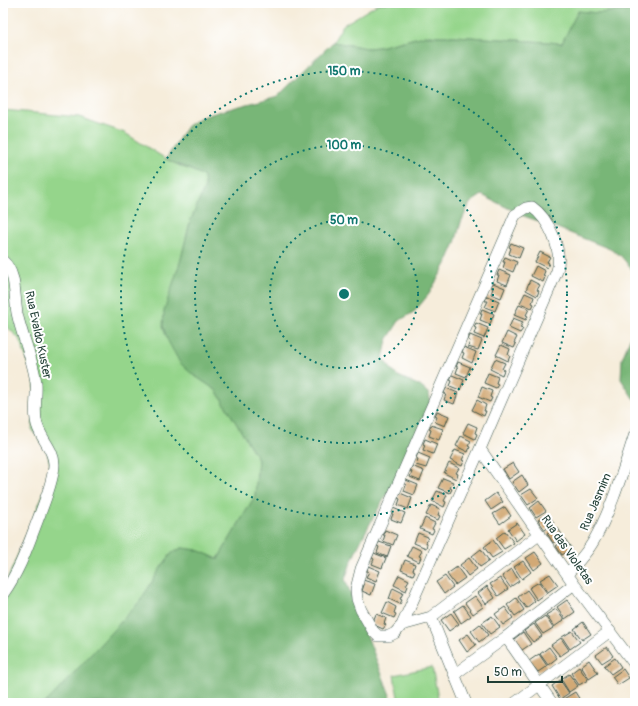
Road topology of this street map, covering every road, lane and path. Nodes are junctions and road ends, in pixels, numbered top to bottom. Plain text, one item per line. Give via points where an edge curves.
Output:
1 (3, 261) edge
2 (635, 434) edge
3 (480, 449) junction
4 (540, 534) junction
5 (568, 573) junction
6 (574, 584) junction
7 (3, 594) edge
8 (431, 617) junction
9 (402, 625) junction
10 (610, 631) junction
11 (506, 637) junction
12 (635, 665) edge
13 (455, 674) junction
14 (540, 684) junction
15 (466, 703) edge
16 (515, 703) edge
17 (552, 703) edge

1 - 7 street, Rua Evaldo Kuster via 14,281 17,313 33,365 37,426 54,464 26,555
2 - 5 street, Rua Jasmim via 602,524 582,558
3 - 4 street, Rua das Violetas
3 - 9 street
3 - 9 street via 559,263 557,245 552,233 532,207 515,215 361,569 357,582 357,599 373,631 378,636 389,636
4 - 5 street, Rua das Violetas
4 - 8 street
5 - 6 street, Rua das Violetas
6 - 10 street, Rua das Violetas
6 - 11 street
8 - 9 street
8 - 13 street
10 - 12 street, Rua das Violetas
10 - 14 street
11 - 13 street
11 - 14 street
13 - 15 street
14 - 16 street
14 - 17 street

